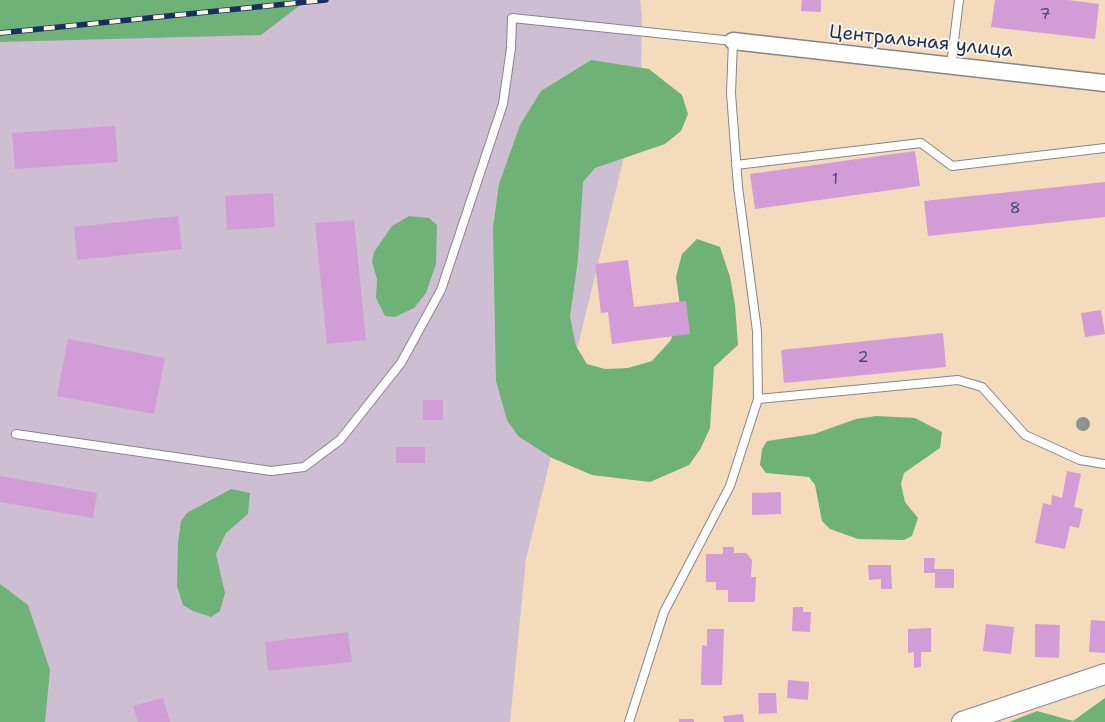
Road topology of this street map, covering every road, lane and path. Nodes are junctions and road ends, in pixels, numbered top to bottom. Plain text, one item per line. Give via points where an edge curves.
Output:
1 (959, 0) edge
2 (733, 42) junction
3 (951, 65) junction
4 (1105, 82) edge
5 (1105, 148) edge
6 (736, 166) junction
7 (758, 399) junction
8 (16, 434) dead end
9 (1105, 464) edge
10 (1105, 674) edge
11 (629, 722) edge
12 (962, 722) edge

1 - 3 lane
2 - 3 street, Центральная улица
2 - 6 lane via 730,93
2 - 8 lane via 512,18 503,104 441,290 401,363 340,440 304,467 271,471
3 - 4 street, Центральная улица
5 - 6 lane via 952,166 921,143
6 - 7 lane via 758,331
7 - 9 lane via 958,380 982,387 1025,435 1080,460
7 - 11 lane via 730,486 664,612
10 - 12 street

